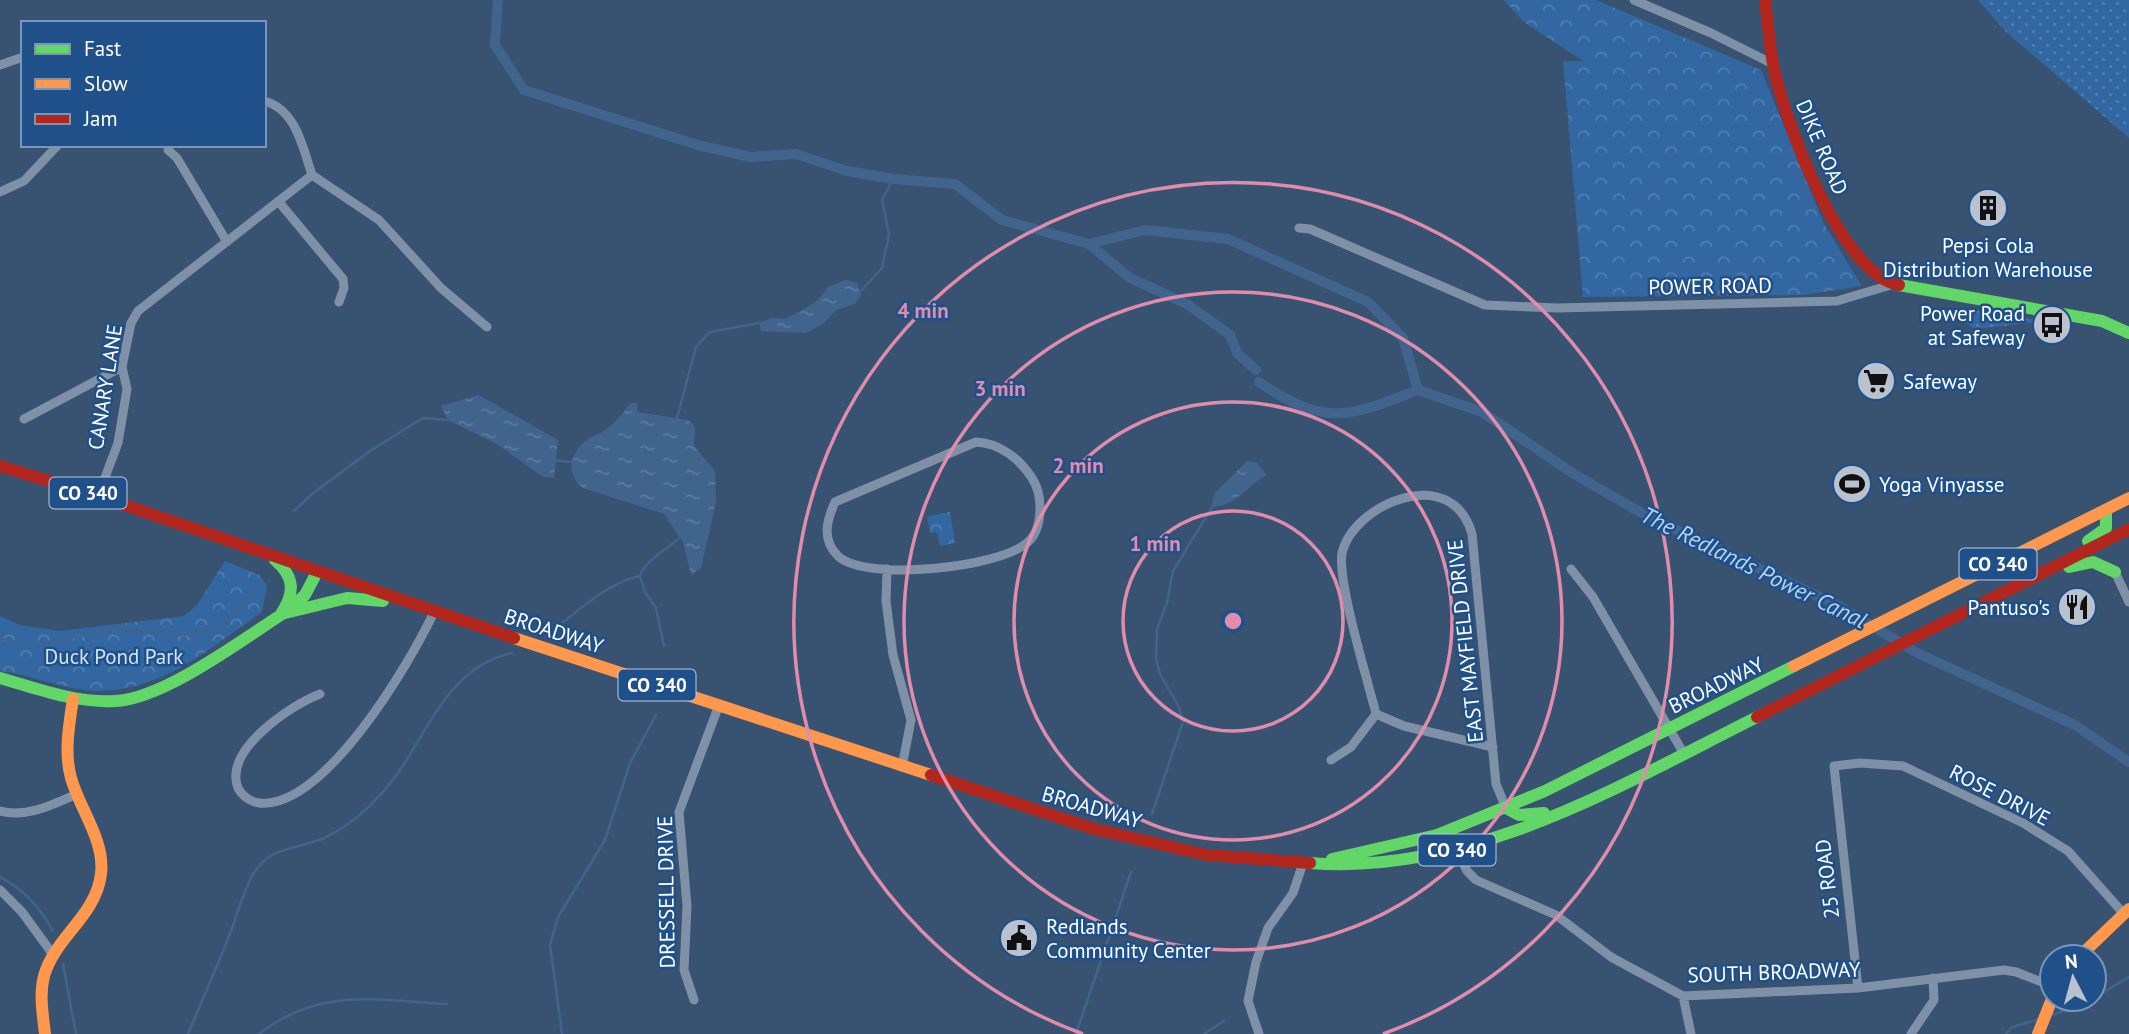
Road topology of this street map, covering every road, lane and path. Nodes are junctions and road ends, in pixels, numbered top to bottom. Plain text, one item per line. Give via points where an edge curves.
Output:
1 (1634, 0) edge
2 (1765, 0) edge
3 (21, 58) edge
4 (1773, 64) junction
5 (0, 65) edge
6 (266, 102) edge
7 (56, 147) edge
8 (168, 150) dead end
9 (312, 175) junction
10 (0, 192) edge
11 (279, 202) junction
12 (1299, 228) dead end
13 (227, 242) junction
14 (1894, 284) junction
15 (339, 302) dead end
16 (487, 327) dead end
17 (2129, 333) edge
18 (122, 367) junction
19 (24, 419) dead end
20 (0, 466) edge
21 (99, 496) junction
22 (2129, 498) edge
23 (2106, 510) junction
24 (2129, 531) edge
25 (262, 552) junction
26 (887, 569) junction
27 (1571, 569) dead end
28 (317, 572) junction
29 (2115, 572) junction
30 (2012, 588) junction
31 (2129, 602) edge
32 (412, 605) junction
33 (435, 612) junction
34 (281, 614) junction
35 (0, 678) edge
36 (320, 694) dead end
37 (73, 699) junction
38 (719, 705) junction
39 (1376, 714) junction
40 (1670, 729) junction
41 (1493, 747) junction
42 (1684, 754) junction
43 (1331, 760) dead end
44 (1833, 766) joint
45 (902, 767) junction
46 (76, 794) junction
47 (1602, 794) junction
48 (1506, 808) junction
49 (0, 811) edge
50 (1457, 850) junction
51 (1303, 863) junction
52 (0, 890) edge
53 (2126, 911) edge
54 (2093, 943) edge
55 (54, 956) junction
56 (1933, 978) junction
57 (2038, 981) edge
58 (1858, 988) junction
59 (1683, 996) junction
60 (694, 999) dead end
61 (2047, 1013) edge
62 (45, 1034) edge
63 (1259, 1034) edge
64 (1691, 1034) edge
65 (1912, 1034) edge
66 (2038, 1034) edge

1 - 4 street
2 - 4 main road, DIKE ROAD
3 - 5 street
4 - 14 main road, DIKE ROAD via 1788,119 1831,218 1858,258
6 - 9 street via 278,106 296,129
7 - 10 street via 24,181
8 - 13 street
9 - 11 street, CANARY LANE
9 - 16 street via 379,219 442,288
11 - 13 street, CANARY LANE
11 - 15 street via 343,279
12 - 14 street, POWER ROAD via 1485,305 1562,308 1836,302
13 - 18 street, CANARY LANE via 138,311
14 - 17 main road, POWER ROAD via 2102,321
18 - 19 street
18 - 21 street, CANARY LANE via 127,389 118,443
20 - 21 main road, BROADWAY / CO 340
21 - 25 main road, BROADWAY / CO 340
22 - 23 main road, BROADWAY / CO 340
23 - 30 main road via 2108,523 2102,532
23 - 40 main road, BROADWAY / CO 340
24 - 29 main road via 2113,549
24 - 30 main road, BROADWAY / CO 340
25 - 28 main road, BROADWAY / CO 340
25 - 34 main road via 285,567 292,578 292,596
26 - 26 street via 856,565 839,557 827,538 826,521 835,502 976,442 991,443 1009,454 1032,478 1040,500 1040,522 1029,542 1010,555 962,567
26 - 45 street via 893,655 911,720
27 - 40 street via 1594,597
28 - 32 main road, BROADWAY / CO 340
28 - 34 main road via 305,595
29 - 30 main road via 2105,564 2086,562
29 - 31 street
30 - 42 main road, BROADWAY / CO 340
32 - 33 main road, BROADWAY / CO 340
32 - 34 main road via 347,598
33 - 36 street via 414,654 343,752 286,798 257,803 246,797 236,778 247,747 287,712
33 - 38 main road, BROADWAY / CO 340
34 - 37 main road via 149,694 116,701
35 - 37 main road
37 - 46 main road via 68,751
38 - 45 main road, BROADWAY / CO 340
38 - 60 street, DRESSELL DRIVE via 679,812 687,906 684,970
39 - 41 street via 1404,726
39 - 41 street, EAST MAYFIELD DRIVE via 1342,572 1347,539 1376,512 1405,497 1445,497 1468,517 1472,534
39 - 43 street via 1350,747
40 - 42 street
40 - 48 main road, BROADWAY / CO 340
41 - 48 street, EAST MAYFIELD DRIVE via 1496,784
42 - 47 main road, BROADWAY / CO 340
44 - 53 street, ROSE DRIVE via 1903,766 2023,823 2068,851
44 - 58 street, 25 ROAD
45 - 51 main road, BROADWAY / CO 340 via 1152,845 1224,858
46 - 49 street via 26,813
46 - 55 main road via 98,846 100,881 88,913
47 - 48 main road via 1537,814 1519,815
47 - 50 main road, BROADWAY / CO 340
48 - 51 main road, BROADWAY / CO 340 via 1417,841
50 - 51 main road, BROADWAY / CO 340 via 1362,866
50 - 59 street, SOUTH BROADWAY via 1476,880 1556,915 1611,957
51 - 63 street via 1293,893 1268,928 1256,962 1248,1001
52 - 55 street
53 - 54 main road
55 - 62 main road via 42,989
56 - 57 street, SOUTH BROADWAY via 2004,970
56 - 58 street, SOUTH BROADWAY
56 - 65 street via 1934,1000
58 - 59 street, SOUTH BROADWAY
59 - 64 street
61 - 66 main road

